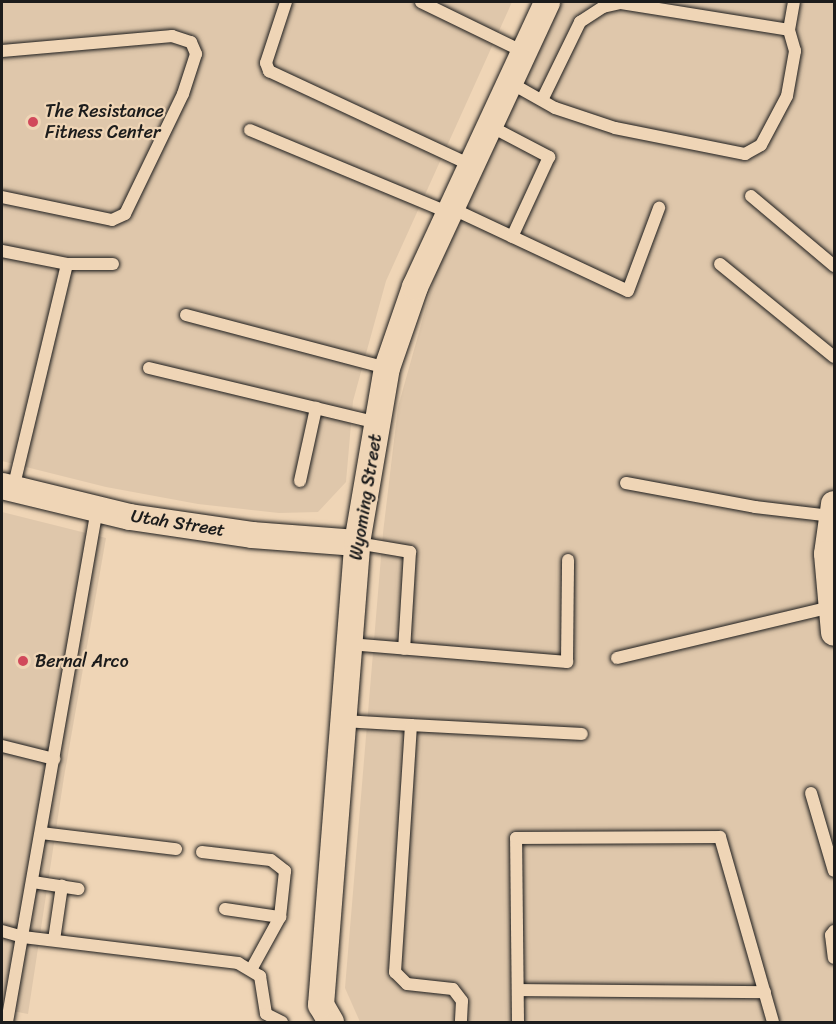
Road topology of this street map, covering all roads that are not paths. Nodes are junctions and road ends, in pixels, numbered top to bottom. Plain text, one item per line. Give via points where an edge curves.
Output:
1 (286, 2) edge
2 (421, 2) edge
3 (547, 2) edge
4 (794, 2) edge
5 (789, 30) junction
6 (2, 51) edge
7 (524, 52) junction
8 (510, 82) junction
9 (543, 98) junction
10 (490, 126) junction
11 (250, 130) dead end
12 (471, 165) junction
13 (752, 196) dead end
14 (2, 197) edge
15 (659, 208) dead end
16 (450, 211) junction
17 (512, 237) junction
18 (2, 251) edge
19 (67, 264) junction
20 (113, 264) dead end
21 (720, 264) dead end
22 (834, 266) edge
23 (186, 315) dead end
24 (834, 357) edge
25 (387, 368) junction
26 (149, 369) dead end
27 (316, 408) junction
28 (378, 423) junction
29 (300, 481) dead end
30 (626, 483) dead end
31 (7, 487) edge
32 (97, 509) junction
33 (833, 516) edge
34 (357, 543) junction
35 (568, 560) dead end
36 (831, 608) junction
37 (834, 633) edge
38 (349, 644) junction
39 (404, 649) junction
40 (617, 658) dead end
41 (343, 721) junction
42 (411, 725) junction
43 (582, 734) dead end
44 (2, 746) edge
45 (54, 759) junction
46 (811, 793) dead end
47 (41, 833) junction
48 (176, 849) dead end
49 (202, 852) dead end
50 (834, 871) edge
51 (33, 882) junction
52 (62, 886) junction
53 (78, 889) dead end
54 (225, 909) dead end
55 (280, 917) junction
56 (2, 931) edge
57 (834, 931) edge
58 (23, 937) junction
59 (54, 940) junction
60 (834, 958) edge
61 (252, 968) junction
62 (518, 990) junction
63 (765, 992) junction
64 (7, 995) edge
65 (8, 1023) edge
66 (282, 1023) edge
67 (331, 1023) edge
68 (461, 1023) edge
69 (518, 1023) edge
70 (773, 1023) edge

1 - 12 lane via 266,63 269,71
2 - 7 lane
3 - 7 street, Wyoming Street
4 - 5 lane
5 - 9 lane via 621,3 603,7 580,22
5 - 9 lane via 795,51 787,96 761,145 746,154 615,128 555,108
6 - 14 lane via 172,36 191,42 196,54 183,94 125,214 112,220
7 - 8 street, Wyoming Street
8 - 9 lane
8 - 10 street, Wyoming Street
10 - 12 street, Wyoming Street
10 - 17 lane via 549,157
11 - 16 lane
12 - 16 street, Wyoming Street
13 - 22 lane
15 - 17 lane via 628,291
16 - 17 lane
16 - 25 street, Wyoming Street via 415,287
18 - 19 lane
19 - 20 lane
19 - 31 lane
21 - 24 lane
23 - 25 lane
25 - 28 street, Wyoming Street
26 - 27 lane
27 - 28 lane
27 - 29 lane
28 - 34 street, Wyoming Street
30 - 33 lane via 755,507
31 - 32 street, Utah Street
32 - 34 street, Utah Street via 252,535
32 - 45 lane
33 - 36 street via 827,554
34 - 38 street, Wyoming Street
34 - 39 lane via 410,552
35 - 39 lane via 567,662
36 - 37 street
36 - 40 lane
38 - 39 lane
38 - 41 street, Wyoming Street
41 - 42 lane
41 - 67 street, Wyoming Street via 321,1005
42 - 43 lane
42 - 68 lane via 395,972 407,984 453,989 462,1001
44 - 45 lane
45 - 47 lane
46 - 50 lane
47 - 48 lane
47 - 51 lane
49 - 55 lane via 271,860 285,871
51 - 52 lane
51 - 58 lane
52 - 53 lane
52 - 59 lane
54 - 55 lane
55 - 61 lane
56 - 58 lane
57 - 60 lane
58 - 59 lane
58 - 64 lane
59 - 61 lane
61 - 66 lane via 260,975 266,1014
62 - 63 lane
62 - 63 lane via 516,838 720,837
62 - 69 lane
63 - 70 lane
64 - 65 lane

